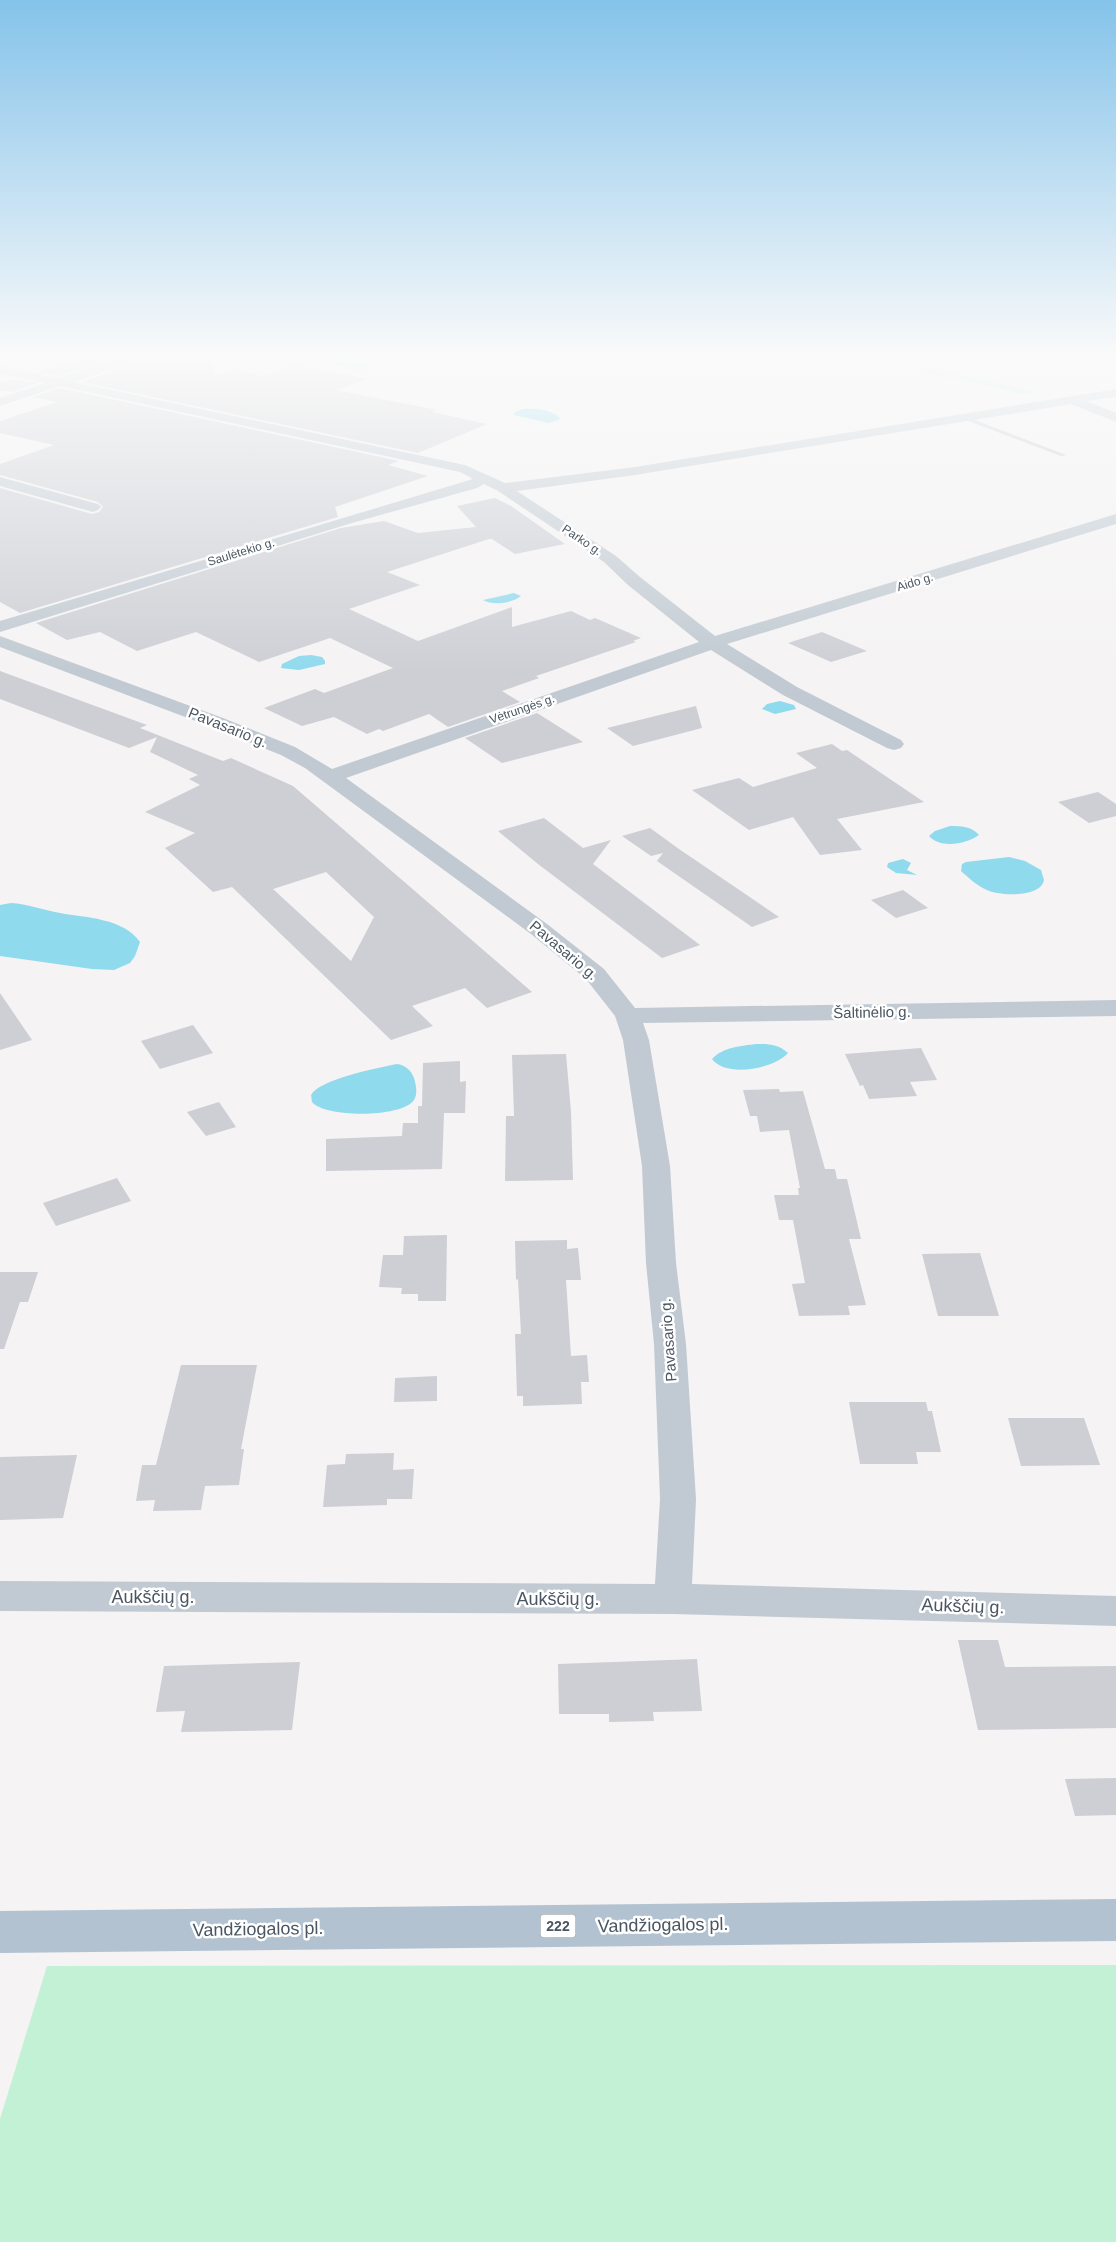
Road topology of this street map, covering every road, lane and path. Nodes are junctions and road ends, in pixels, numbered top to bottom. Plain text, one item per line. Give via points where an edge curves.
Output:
1 (444, 464) edge
2 (681, 464) edge
3 (483, 480) junction
4 (0, 481) edge
5 (503, 488) junction
6 (93, 507) dead end
7 (1116, 519) edge
8 (0, 627) edge
9 (0, 641) edge
10 (712, 643) junction
11 (894, 744) dead end
12 (331, 776) junction
13 (1116, 1008) edge
14 (628, 1016) junction
15 (0, 1596) edge
16 (673, 1599) junction
17 (1116, 1611) edge
18 (1116, 1920) edge
19 (0, 1932) edge

1 - 3 street, Parko g. via 473,472
2 - 5 street
3 - 5 street, Parko g.
3 - 8 street, Saulėtekio g.
4 - 6 street
5 - 10 street, Parko g. via 610,558
7 - 10 street, Aido g.
9 - 12 street, Pavasario g. via 280,748
10 - 11 street, Parko g. via 790,691
10 - 12 street, Vėtrungės g.
12 - 14 street, Pavasario g. via 578,960 595,974
13 - 14 street, Šaltinėlio g.
14 - 16 street, Pavasario g. via 636,1040 656,1166 661,1263 670,1344 678,1499
15 - 16 street, Aukščių g.
16 - 17 street, Aukščių g.
18 - 19 main road, Vandžiogalos pl. / 222

